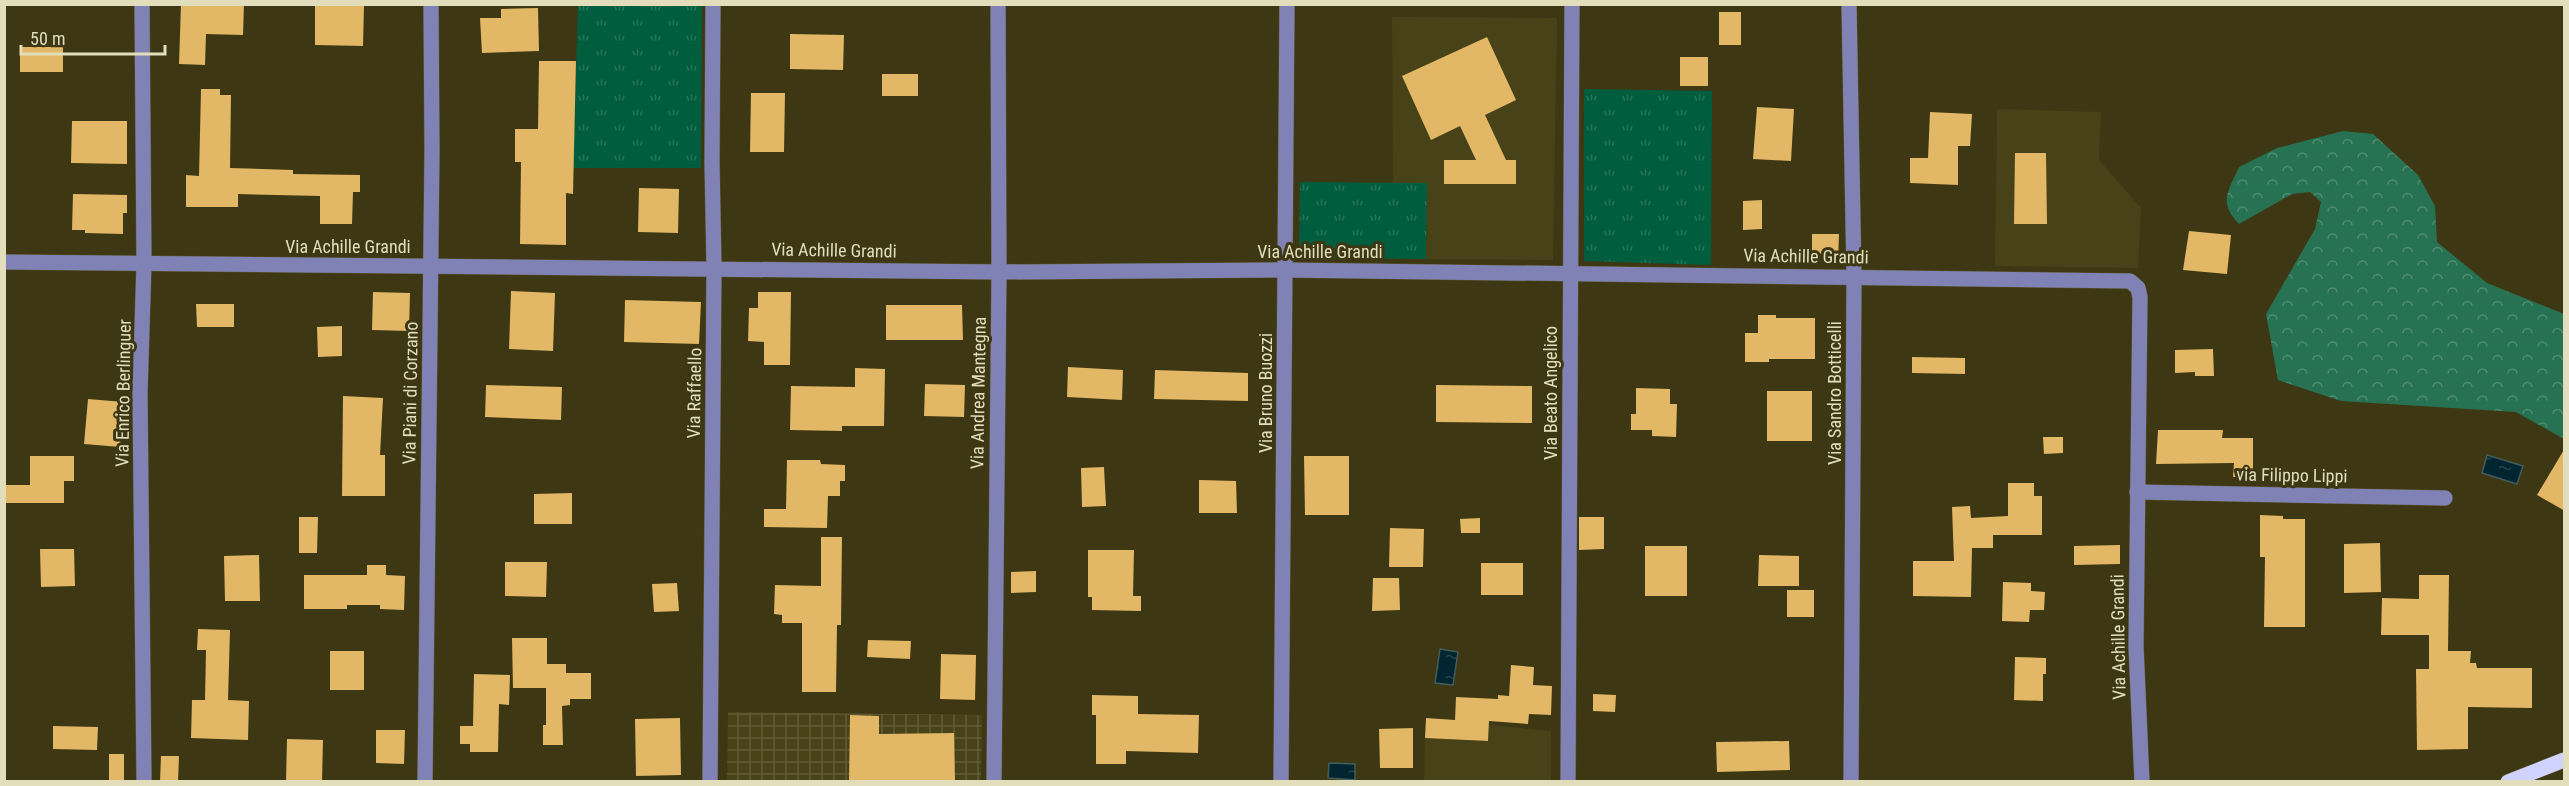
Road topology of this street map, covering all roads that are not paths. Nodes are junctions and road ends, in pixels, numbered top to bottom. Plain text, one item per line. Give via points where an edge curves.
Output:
1 (142, 4) edge
2 (431, 4) edge
3 (713, 4) edge
4 (998, 4) edge
5 (1287, 4) edge
6 (1572, 4) edge
7 (1849, 4) edge
8 (4, 262) edge
9 (144, 263) junction
10 (431, 266) junction
11 (714, 267) junction
12 (1285, 270) junction
13 (999, 272) junction
14 (1570, 273) junction
15 (1854, 277) junction
16 (2137, 492) junction
17 (2445, 498) dead end
18 (2565, 760) edge
19 (144, 782) edge
20 (425, 782) edge
21 (710, 782) edge
22 (994, 782) edge
23 (1281, 782) edge
24 (1568, 782) edge
25 (1851, 782) edge
26 (2142, 782) edge
27 (2508, 782) edge

1 - 9 street, Via Enrico Berlinguer
2 - 10 street, Via Piani di Corzano
3 - 11 street, Via Raffaello
4 - 13 street, Via Andrea Mantegna
5 - 12 street, Via Bruno Buozzi
6 - 14 street, Via Beato Angelico
7 - 15 street, Via Sandro Botticelli
8 - 9 street, Via Achille Grandi
9 - 10 street, Via Achille Grandi
9 - 19 street, Via Enrico Berlinguer via 140,393
10 - 11 street, Via Achille Grandi
10 - 20 street, Via Piani di Corzano
11 - 13 street, Via Achille Grandi
11 - 21 street, Via Raffaello
12 - 13 street, Via Achille Grandi
12 - 14 street, Via Achille Grandi
12 - 23 street, Via Bruno Buozzi
13 - 22 street, Via Andrea Mantegna
14 - 15 street, Via Achille Grandi
14 - 24 street, Via Beato Angelico
15 - 16 street, Via Achille Grandi via 2130,280 2140,297
15 - 25 street, Via Sandro Botticelli
16 - 17 street, via Filippo Lippi
16 - 26 street, Via Achille Grandi via 2136,646
18 - 27 main road

